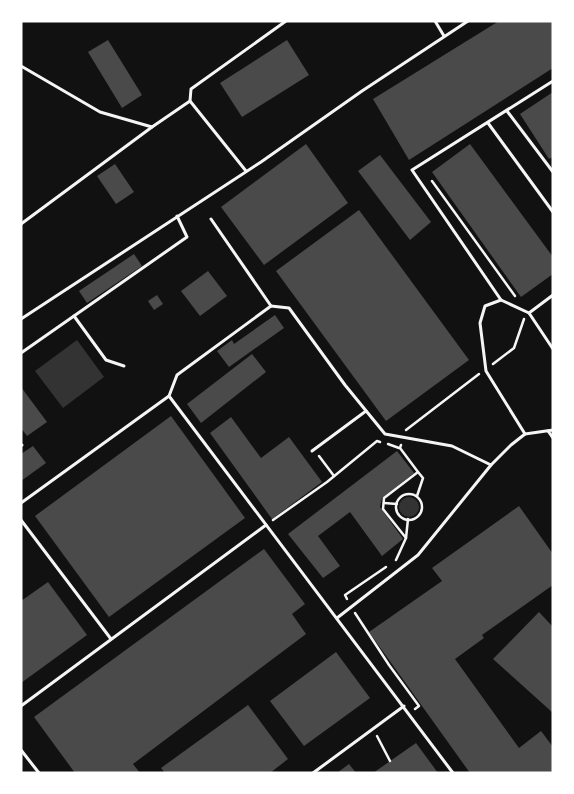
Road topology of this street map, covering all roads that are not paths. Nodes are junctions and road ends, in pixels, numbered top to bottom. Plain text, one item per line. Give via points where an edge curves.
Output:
1 (286, 21) edge
2 (435, 21) edge
3 (468, 21) edge
4 (444, 36) junction
5 (21, 66) edge
6 (553, 81) edge
7 (190, 100) junction
8 (507, 110) junction
9 (488, 123) junction
10 (152, 127) junction
11 (246, 171) junction
12 (553, 172) edge
13 (553, 204) edge
14 (549, 206) junction
15 (553, 212) edge
16 (177, 216) junction
17 (211, 219) dead end
18 (21, 224) edge
19 (553, 295) edge
20 (501, 300) junction
21 (271, 306) junction
22 (527, 312) junction
23 (74, 316) junction
24 (21, 319) edge
25 (553, 349) edge
26 (21, 353) edge
27 (124, 366) dead end
28 (169, 396) junction
29 (366, 411) junction
30 (553, 430) edge
31 (548, 431) junction
32 (525, 434) junction
33 (553, 438) edge
34 (312, 451) road end
35 (491, 465) junction
36 (21, 503) edge
37 (21, 520) edge
38 (266, 525) junction
39 (337, 618) junction
40 (111, 638) junction
41 (21, 706) edge
42 (404, 706) junction
43 (21, 750) edge
44 (39, 773) edge
45 (313, 773) edge
46 (454, 773) edge

1 - 7 lane via 191,88
2 - 4 lane
3 - 4 lane
4 - 11 lane
5 - 10 lane via 100,112
6 - 8 lane
7 - 10 lane
7 - 11 lane
8 - 9 lane
8 - 12 lane
9 - 14 lane
9 - 20 lane via 412,170
10 - 18 lane
11 - 16 lane
13 - 14 lane
14 - 15 lane
16 - 23 lane via 187,237
16 - 24 lane
17 - 21 lane
19 - 22 lane
20 - 22 lane
20 - 32 lane via 485,306 480,323 486,369
21 - 28 lane via 178,375
21 - 29 lane via 288,308
22 - 25 lane
23 - 26 lane
23 - 27 lane via 106,360
28 - 36 lane
28 - 38 lane
29 - 34 lane
29 - 35 lane via 385,434 452,446
30 - 31 lane
31 - 32 lane
31 - 33 lane
32 - 35 lane
35 - 39 lane via 418,555
37 - 40 lane
38 - 39 lane
38 - 40 lane
39 - 42 lane
40 - 41 lane
42 - 45 lane
42 - 46 lane
43 - 44 lane

